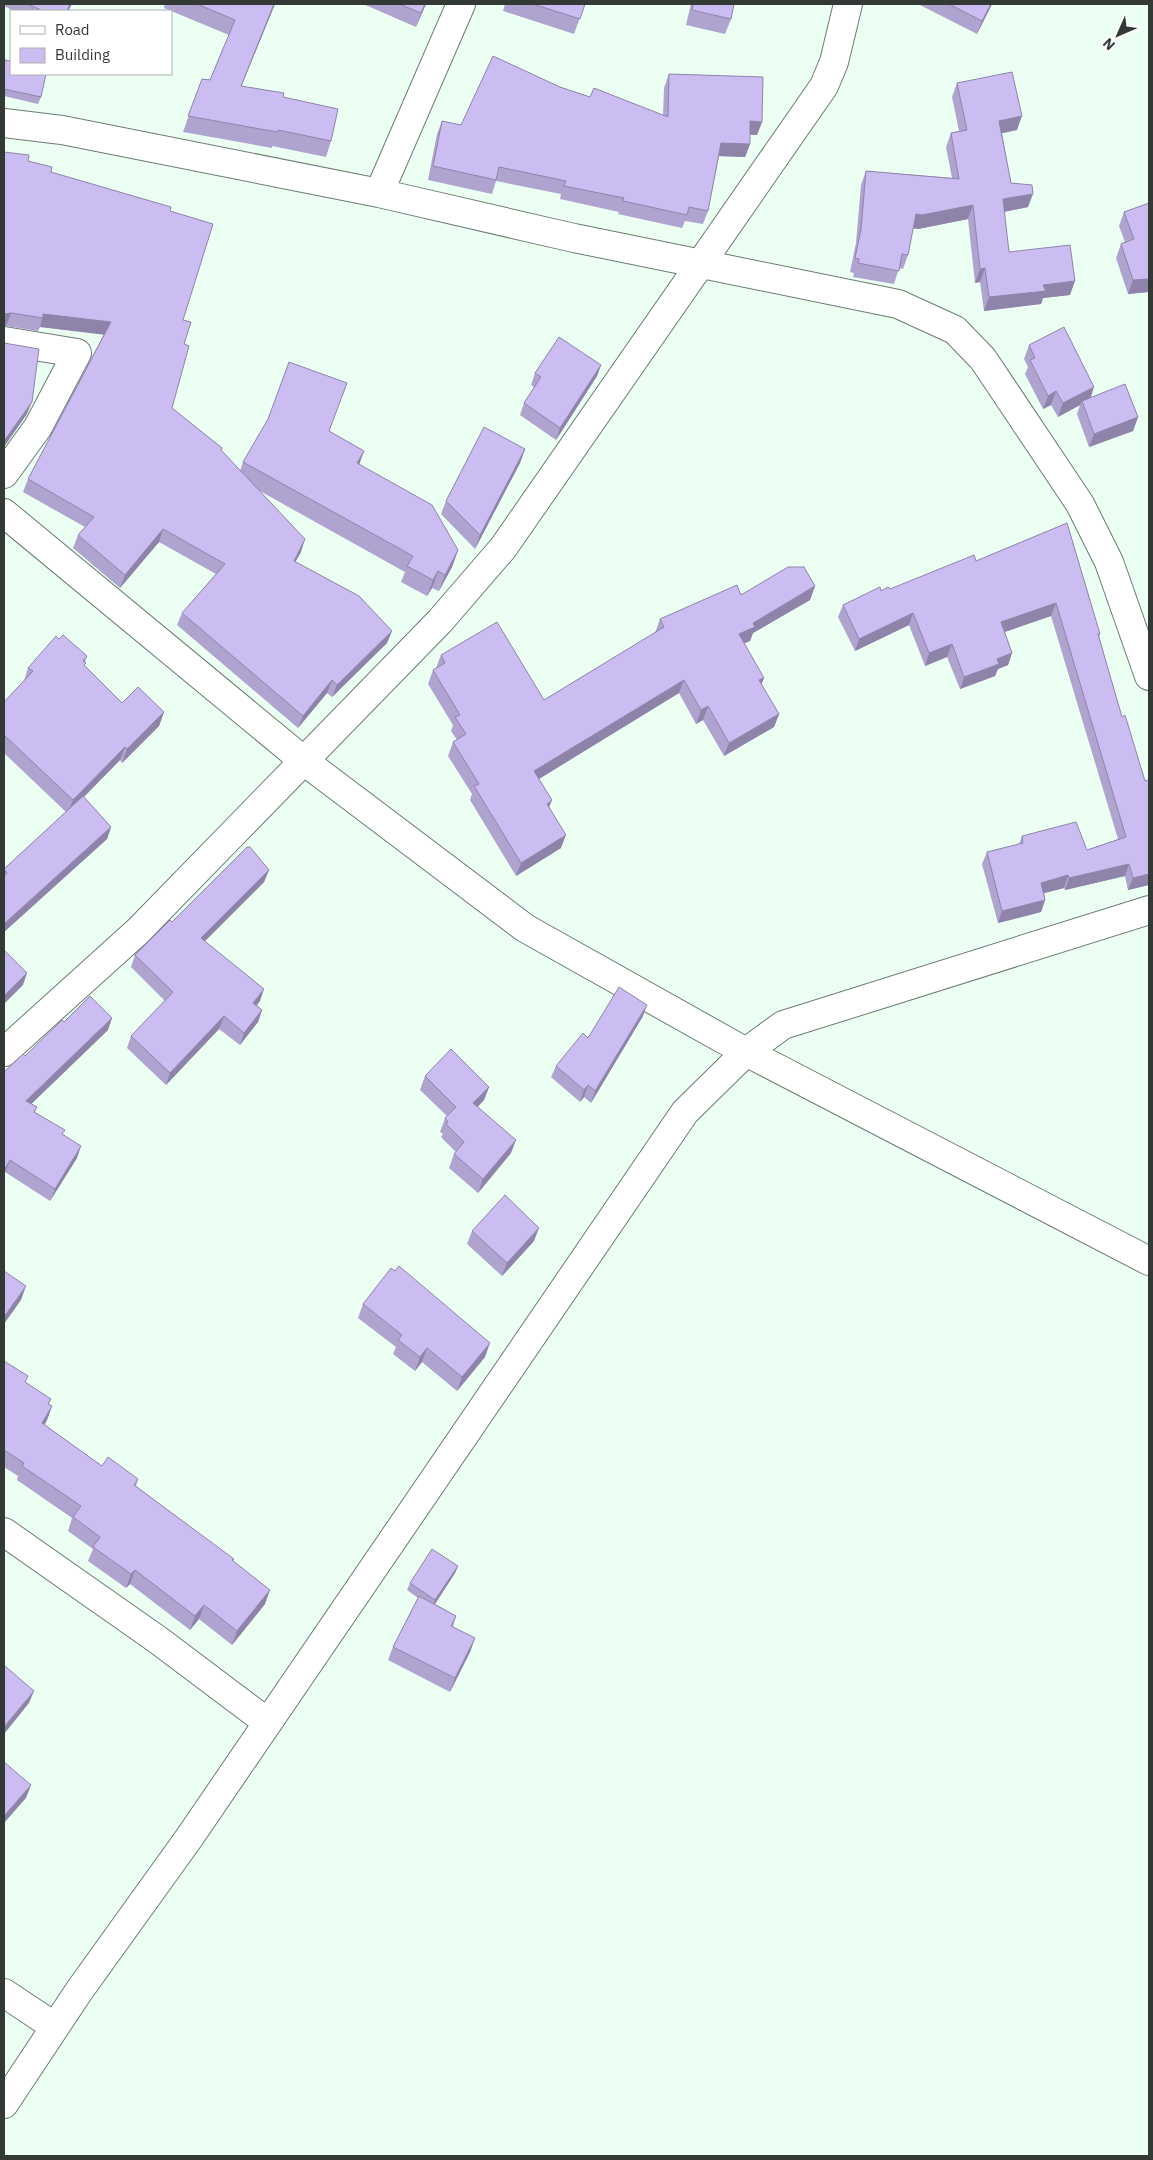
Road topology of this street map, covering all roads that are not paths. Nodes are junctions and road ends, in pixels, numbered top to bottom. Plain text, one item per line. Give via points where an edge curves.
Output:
1 (461, 4) edge
2 (848, 4) edge
3 (4, 123) edge
4 (379, 193) junction
5 (701, 265) junction
6 (4, 341) edge
7 (4, 474) edge
8 (4, 513) edge
9 (1149, 676) edge
10 (304, 761) junction
11 (1149, 910) edge
12 (4, 1052) edge
13 (746, 1052) junction
14 (1149, 1262) edge
15 (4, 1532) edge
16 (267, 1722) junction
17 (4, 1993) edge
18 (55, 2027) junction
19 (4, 2104) edge

1 - 4 street
2 - 5 street via 834,62 824,86
3 - 4 street via 62,130
4 - 5 street
5 - 9 street via 898,304 955,330 983,359 1080,504 1109,562
5 - 10 street via 503,548 440,621
6 - 7 street via 77,353 38,427
8 - 10 street
10 - 12 street via 138,931
10 - 13 street via 525,928
11 - 13 street via 783,1025
13 - 14 street
13 - 16 street via 685,1112
15 - 16 street via 158,1640
16 - 18 street
17 - 18 street
18 - 19 street

